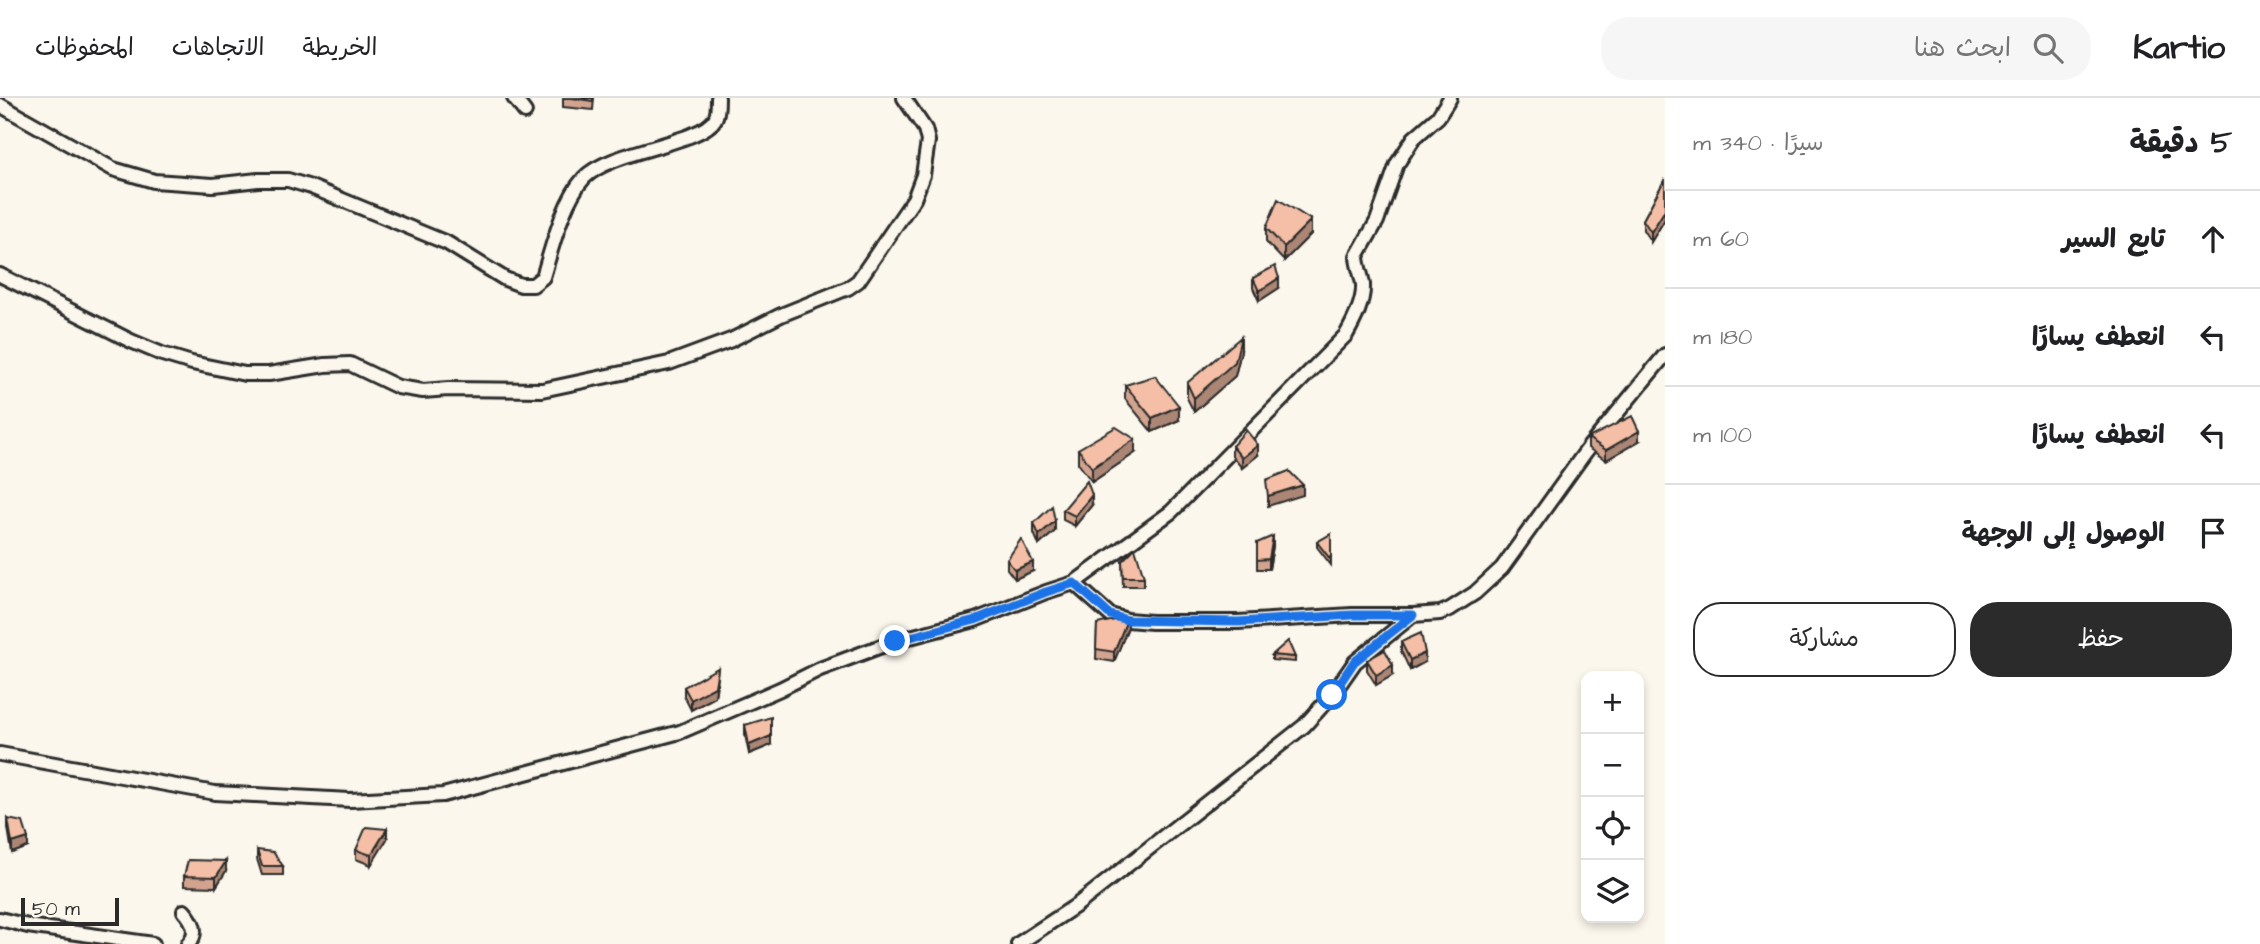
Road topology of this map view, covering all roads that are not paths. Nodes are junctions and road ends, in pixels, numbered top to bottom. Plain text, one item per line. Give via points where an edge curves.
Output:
1 (513, 98) edge
2 (718, 98) edge
3 (904, 98) edge
4 (1450, 98) edge
5 (0, 105) edge
6 (525, 111) dead end
7 (0, 275) edge
8 (1665, 355) edge
9 (1074, 583) junction
10 (1413, 615) junction
11 (0, 754) edge
12 (184, 911) dead end
13 (0, 919) edge
14 (153, 944) edge
15 (188, 944) edge
16 (1018, 944) edge

1 - 6 street
2 - 5 street via 715,119 706,128 604,163 585,177 542,277 533,285 505,279 447,243 288,180 214,186 154,181 113,169
3 - 7 street via 928,141 923,175 914,198 858,281 705,351 559,387 406,390 350,364 269,374 218,369 162,354
4 - 9 street via 1397,164 1377,221 1357,256 1362,295 1346,335 1171,512
8 - 10 street via 1589,447 1502,568 1450,609
9 - 10 street via 1110,615 1127,620 1238,622
9 - 11 street via 975,620 895,641 820,668 680,732 443,795 349,800 241,796
10 - 16 street via 1354,662 1304,726 1077,905
12 - 15 street via 193,920 193,938
13 - 14 street

